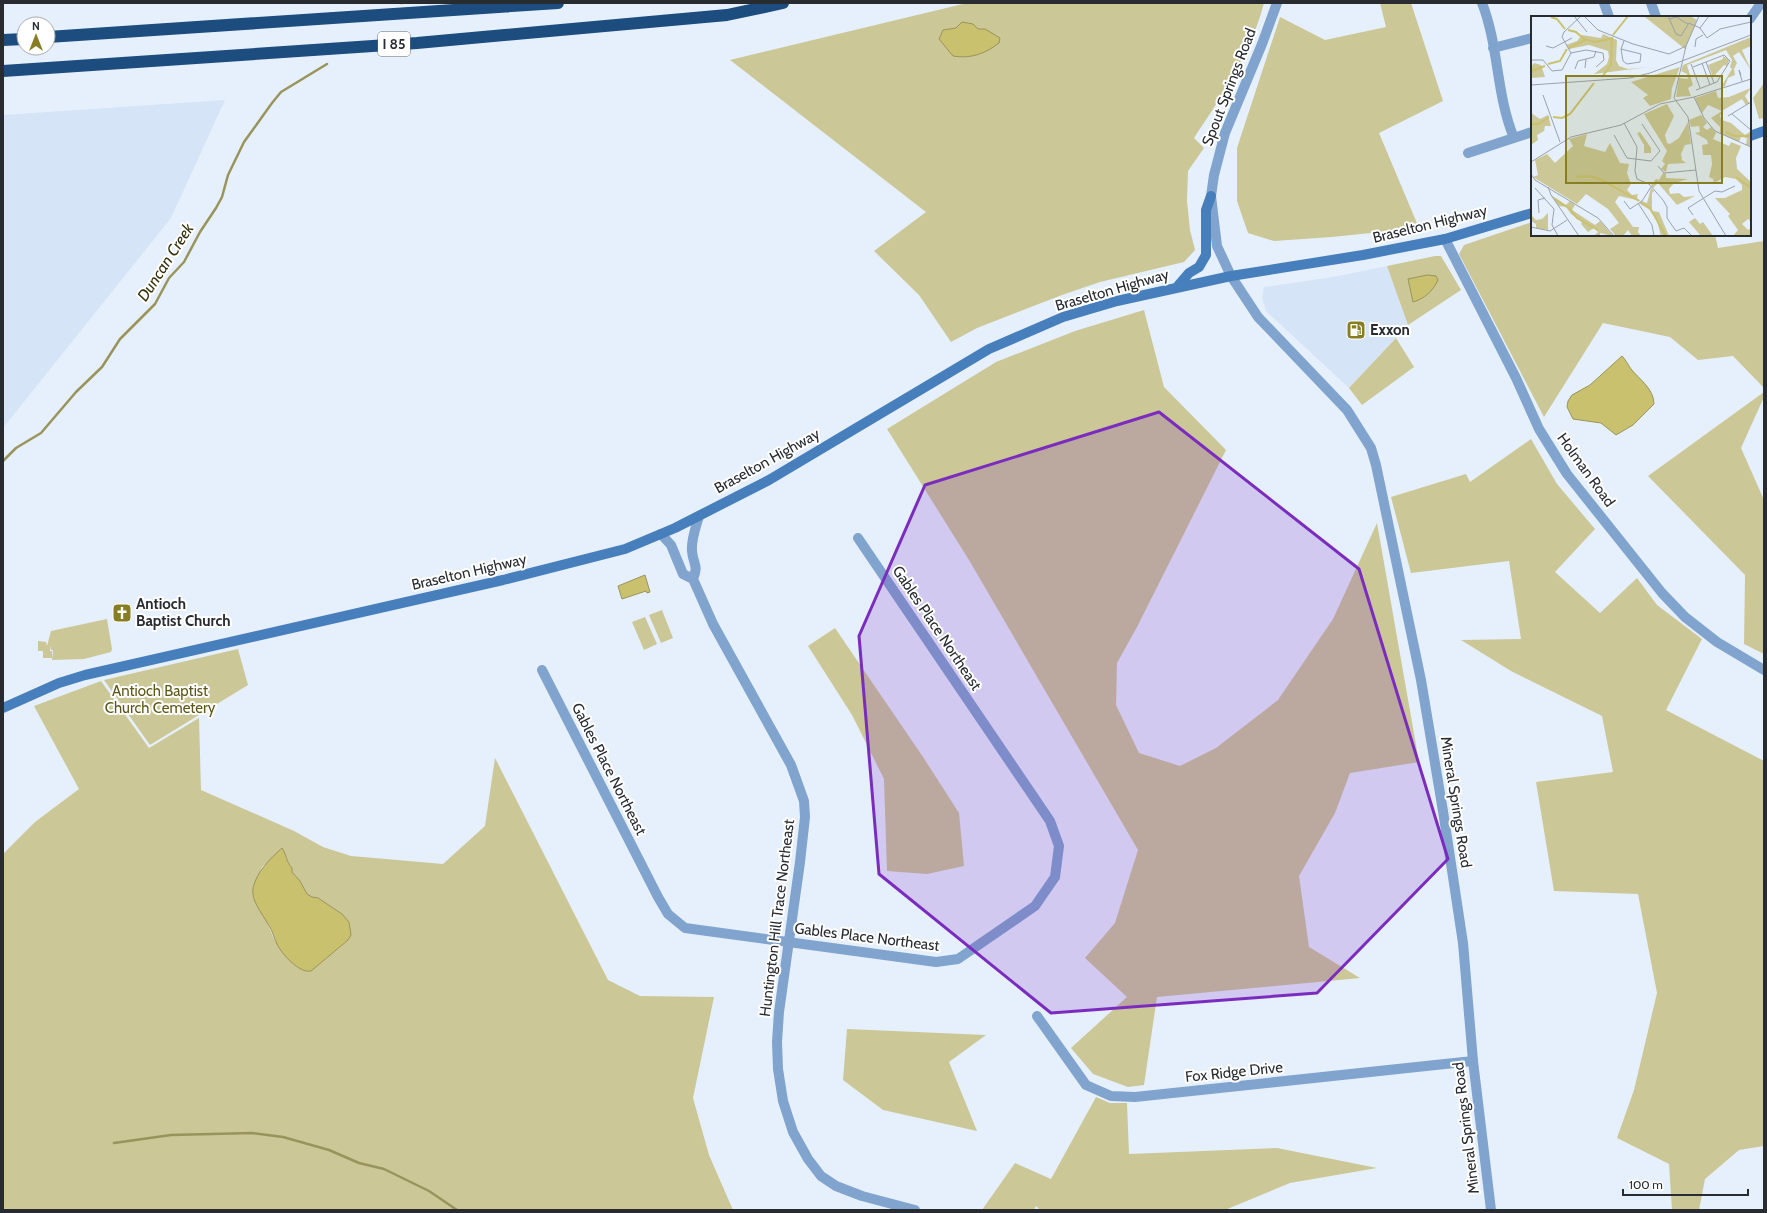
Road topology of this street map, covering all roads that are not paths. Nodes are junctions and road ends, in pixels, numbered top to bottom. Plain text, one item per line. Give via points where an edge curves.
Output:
1 (558, 3) edge
2 (783, 3) edge
3 (1277, 3) edge
4 (1482, 3) edge
5 (1604, 3) edge
6 (1650, 3) edge
7 (1761, 3) edge
8 (1608, 15) edge
9 (1656, 16) edge
10 (1751, 18) edge
11 (56, 36) edge
12 (1531, 38) edge
13 (16, 39) edge
14 (3, 40) edge
15 (1493, 48) junction
16 (3, 71) edge
17 (1764, 131) edge
18 (1531, 132) edge
19 (1751, 136) edge
20 (1514, 138) junction
21 (1468, 153) dead end
22 (1211, 196) junction
23 (1531, 213) edge
24 (1445, 239) junction
25 (1231, 276) junction
26 (1177, 287) junction
27 (699, 516) junction
28 (662, 534) junction
29 (858, 538) dead end
30 (693, 579) junction
31 (542, 670) dead end
32 (1764, 670) edge
33 (3, 708) edge
34 (789, 943) junction
35 (1036, 1016) dead end
36 (1473, 1060) junction
37 (916, 1210) edge
38 (1491, 1210) edge

1 - 11 highway, I 85
2 - 16 highway, I 85 via 727,16 417,43
3 - 22 street, Spout Springs Road via 1225,133
4 - 15 street via 1487,15
5 - 8 street
6 - 9 street
7 - 10 street
12 - 15 street
13 - 14 highway
15 - 20 street via 1498,83
17 - 19 main road
18 - 20 street
20 - 21 street
22 - 25 street, Spout Springs Road via 1217,246
22 - 26 main road via 1206,210 1206,256 1199,268 1190,273
23 - 24 main road, Braselton Highway
24 - 25 main road, Braselton Highway via 1363,256
24 - 32 street, Holman Road via 1516,378 1539,429 1567,474 1662,593 1685,617 1717,642
25 - 26 main road, Braselton Highway
25 - 36 street, Mineral Springs Road via 1258,317 1347,410 1371,448 1378,470 1421,680 1462,942
26 - 27 main road, Braselton Highway via 1063,317 989,349 769,480
27 - 28 main road, Braselton Highway
27 - 30 street, Huntington Hill Trace Northeast via 693,535 692,551 696,570
28 - 30 street, Huntington Hill Trace Northeast via 671,545 683,574
28 - 33 main road, Braselton Highway via 624,549 555,567 85,675 53,685
29 - 34 street, Gables Place Northeast via 1050,820 1059,846 1055,877 1035,906 958,959 936,962
30 - 34 street, Huntington Hill Trace Northeast via 713,624 791,765 804,801 805,817
31 - 34 street, Gables Place Northeast via 668,914 685,928
34 - 37 street, Huntington Hill Trace Northeast via 779,1012 778,1069 783,1101 793,1132 808,1159 821,1176 831,1183 862,1196
35 - 36 street, Fox Ridge Drive via 1086,1085 1111,1096 1135,1098
36 - 38 street, Mineral Springs Road

